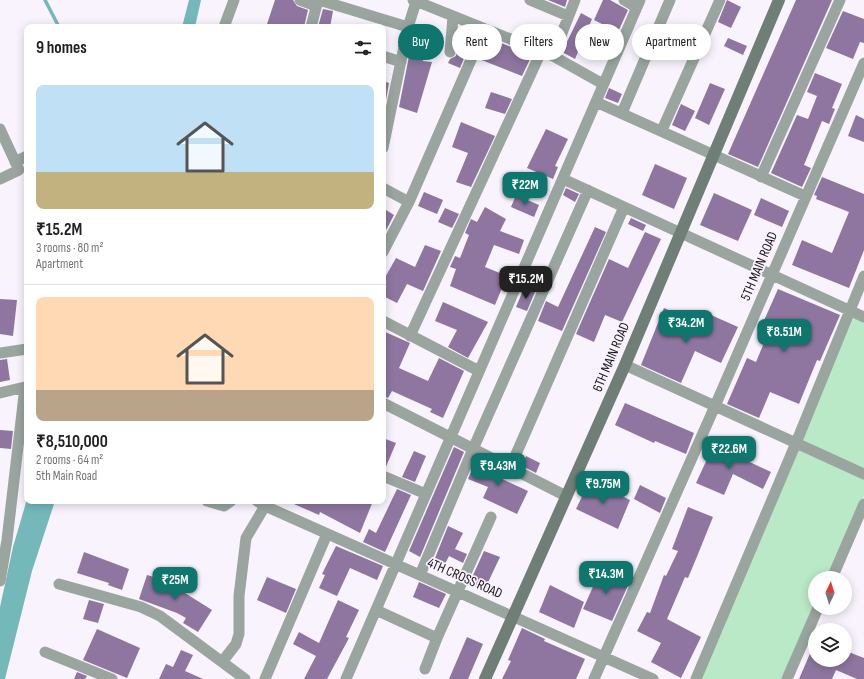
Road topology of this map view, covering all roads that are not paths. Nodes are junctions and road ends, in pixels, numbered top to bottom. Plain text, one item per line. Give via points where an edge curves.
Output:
1 (234, 0) edge
2 (300, 0) edge
3 (530, 0) edge
4 (575, 0) edge
5 (624, 0) edge
6 (670, 0) edge
7 (720, 0) edge
8 (779, 0) edge
9 (840, 0) edge
10 (415, 1) edge
11 (318, 2) edge
12 (638, 4) edge
13 (568, 16) junction
14 (453, 17) junction
15 (225, 24) edge
16 (312, 24) edge
17 (398, 24) edge
18 (409, 24) edge
19 (470, 24) edge
20 (565, 24) edge
21 (450, 52) dead end
22 (386, 57) edge
23 (471, 60) edge
24 (538, 60) edge
25 (560, 60) edge
26 (401, 62) joint
27 (864, 63) edge
28 (604, 84) junction
29 (596, 102) junction
30 (622, 113) junction
31 (0, 129) edge
32 (662, 130) junction
33 (386, 134) edge
34 (715, 155) junction
35 (24, 158) edge
36 (15, 162) junction
37 (761, 177) junction
38 (0, 179) edge
39 (562, 179) junction
40 (386, 190) edge
41 (588, 190) junction
42 (806, 196) junction
43 (409, 202) junction
44 (624, 207) junction
45 (681, 233) junction
46 (386, 246) edge
47 (771, 274) junction
48 (864, 276) edge
49 (849, 310) junction
50 (864, 317) edge
51 (386, 323) edge
52 (410, 336) junction
53 (24, 350) edge
54 (0, 354) edge
55 (625, 365) junction
56 (479, 371) junction
57 (24, 387) edge
58 (0, 393) edge
59 (24, 403) edge
60 (386, 404) edge
61 (715, 406) junction
62 (451, 437) junction
63 (796, 443) junction
64 (473, 449) junction
65 (510, 468) junction
66 (864, 474) edge
67 (386, 477) edge
68 (426, 494) junction
69 (566, 496) junction
70 (217, 504) edge
71 (227, 504) edge
72 (261, 504) edge
73 (864, 504) edge
74 (491, 517) dead end
75 (327, 534) junction
76 (396, 564) junction
77 (835, 571) edge
78 (420, 575) junction
79 (0, 581) edge
80 (59, 584) dead end
81 (457, 591) junction
82 (376, 610) junction
83 (815, 615) edge
84 (512, 616) junction
85 (437, 638) junction
86 (45, 652) dead end
87 (603, 657) junction
88 (222, 662) junction
89 (425, 669) dead end
90 (112, 679) edge
91 (245, 679) edge
92 (265, 679) edge
93 (346, 679) edge
94 (485, 679) edge
95 (594, 679) edge
96 (653, 679) edge
97 (696, 679) edge
98 (787, 679) edge

1 - 15 street
2 - 11 street
3 - 13 street
4 - 13 street
5 - 12 street
6 - 30 street
7 - 32 street
8 - 34 street, 6TH MAIN ROAD
9 - 37 street
10 - 14 street
10 - 18 street
11 - 16 street
11 - 17 street
12 - 28 street
13 - 20 street
14 - 19 street
14 - 21 street
22 - 26 street
23 - 43 street
24 - 52 street
25 - 28 street
26 - 33 street
27 - 42 street, 5TH MAIN ROAD
28 - 29 street
29 - 30 street
29 - 39 street
30 - 32 street
31 - 36 street
32 - 34 street
34 - 37 street
34 - 45 street, 6TH MAIN ROAD
35 - 36 street
36 - 38 street via 19,170
37 - 42 street
39 - 41 street
39 - 56 street
40 - 43 street
41 - 44 street
41 - 64 street
42 - 47 street, 5TH MAIN ROAD
43 - 46 street
44 - 45 street
44 - 65 street
45 - 47 street
45 - 55 street, 6TH MAIN ROAD
47 - 49 street
47 - 61 street, 5TH MAIN ROAD
48 - 49 street
49 - 50 street
49 - 63 street
51 - 52 street
52 - 56 street
53 - 54 street
55 - 61 street
55 - 69 street, 6TH MAIN ROAD
56 - 62 street
57 - 58 street
59 - 79 street
60 - 62 street
61 - 63 street
61 - 87 street, 5TH MAIN ROAD
62 - 64 street
62 - 68 street
63 - 66 street
63 - 97 street
64 - 65 street
64 - 78 street
65 - 69 street
67 - 68 street
68 - 76 street
69 - 84 street, 6TH MAIN ROAD
70 - 71 street
72 - 75 street, 4TH CROSS ROAD
72 - 88 street via 246,538 239,596 239,634 236,644
73 - 77 street
74 - 81 street
75 - 76 street, 4TH CROSS ROAD
75 - 92 street
76 - 78 street, 4TH CROSS ROAD
76 - 82 street
78 - 81 street, 4TH CROSS ROAD
80 - 88 street via 142,608 160,616
81 - 84 street, 4TH CROSS ROAD
81 - 85 street
82 - 85 street
82 - 93 street
83 - 98 street
84 - 87 street, 4TH CROSS ROAD
84 - 94 street, 6TH MAIN ROAD
85 - 89 street
86 - 90 street
87 - 95 street, 5TH MAIN ROAD
87 - 96 street, 4TH CROSS ROAD
88 - 91 street

